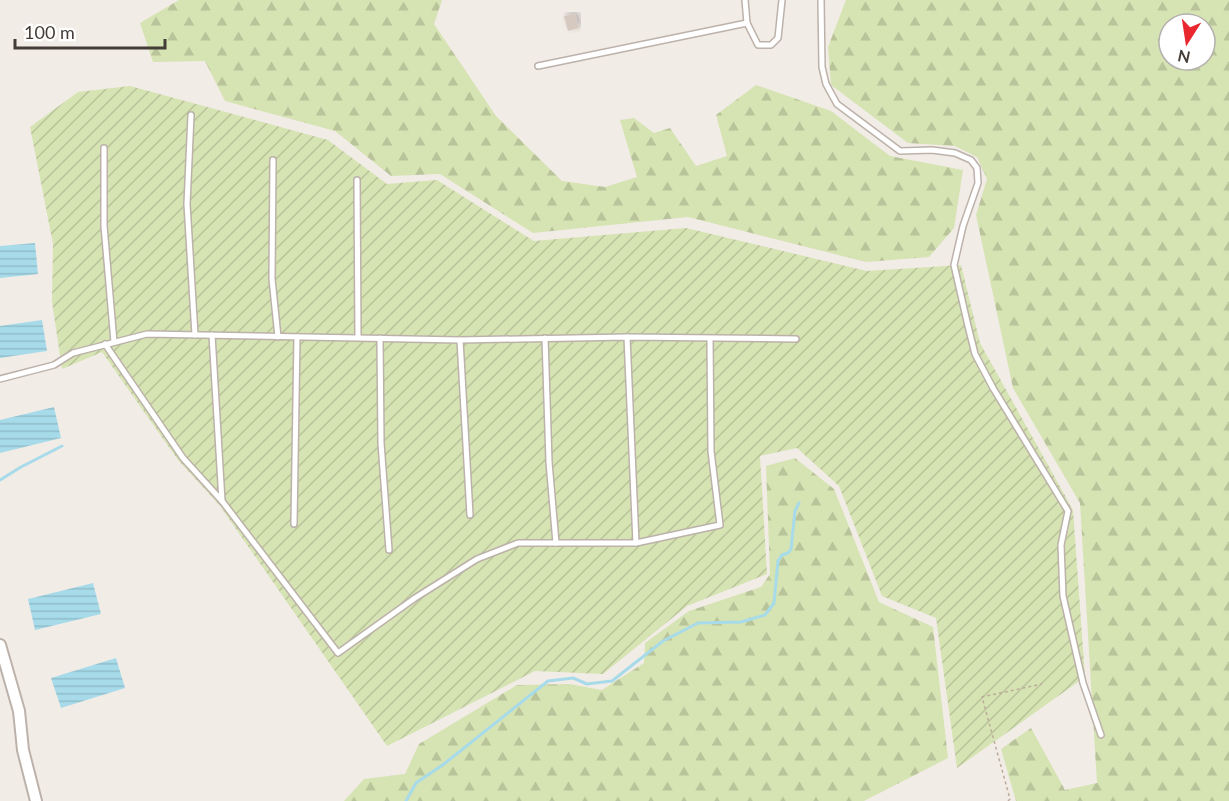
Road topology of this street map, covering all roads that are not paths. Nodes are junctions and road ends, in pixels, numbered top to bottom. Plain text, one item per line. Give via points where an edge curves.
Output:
1 (745, 0) edge
2 (782, 0) edge
3 (821, 0) edge
4 (747, 23) junction
5 (538, 66) dead end
6 (191, 116) dead end
7 (104, 148) dead end
8 (273, 160) dead end
9 (357, 180) dead end
10 (195, 334) junction
11 (212, 335) junction
12 (278, 337) junction
13 (297, 337) junction
14 (358, 337) junction
15 (627, 337) junction
16 (380, 338) junction
17 (544, 338) junction
18 (710, 339) junction
19 (796, 339) dead end
20 (460, 340) junction
21 (114, 342) junction
22 (105, 344) junction
23 (0, 379) edge
24 (222, 501) junction
25 (470, 515) dead end
26 (294, 524) dead end
27 (556, 543) junction
28 (636, 543) junction
29 (389, 550) dead end
30 (0, 645) edge
31 (1101, 735) dead end
32 (36, 801) edge

1 - 4 lane
2 - 4 lane via 778,38 771,45 758,45
3 - 31 lane via 822,67 837,104 900,150 955,153 971,160 977,168 978,183 954,265 975,354 1068,511 1061,545 1063,596 1083,683
4 - 5 lane
6 - 10 lane via 187,204
7 - 21 lane via 104,226
8 - 12 lane via 272,279
9 - 14 lane
10 - 11 lane
10 - 21 lane via 147,334
11 - 12 lane
11 - 24 lane
12 - 13 lane
13 - 14 lane
13 - 26 lane
14 - 16 lane
15 - 17 lane
15 - 18 lane
15 - 28 lane
16 - 20 lane
16 - 29 lane via 381,443
17 - 20 lane
17 - 27 lane
18 - 19 lane
18 - 28 lane via 711,451 720,525
20 - 25 lane
21 - 22 lane
22 - 23 lane via 73,353 54,365
22 - 24 lane via 183,458
24 - 27 lane via 338,653 477,559 518,543
27 - 28 lane
30 - 32 street

